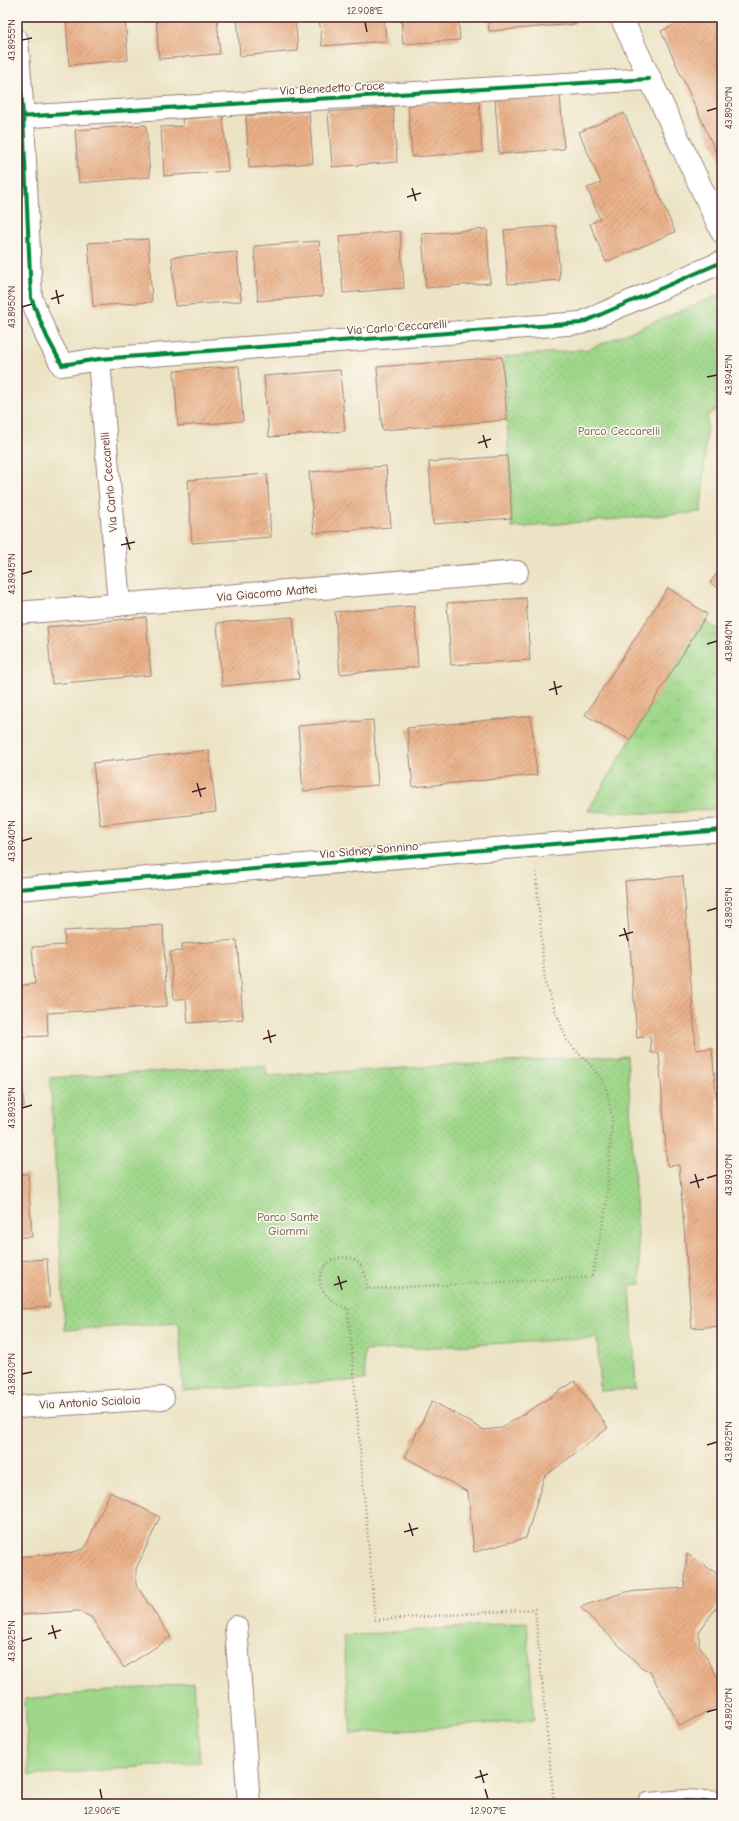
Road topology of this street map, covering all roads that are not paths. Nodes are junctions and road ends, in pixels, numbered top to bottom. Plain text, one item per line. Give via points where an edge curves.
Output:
1 (621, 17) edge
2 (17, 40) edge
3 (649, 79) junction
4 (20, 117) edge
5 (722, 232) edge
6 (722, 262) edge
7 (98, 359) junction
8 (517, 572) dead end
9 (119, 605) junction
10 (17, 613) edge
11 (722, 830) edge
12 (17, 889) edge
13 (163, 1398) dead end
14 (17, 1407) edge
15 (236, 1627) dead end
16 (722, 1791) edge
17 (686, 1801) junction
18 (722, 1803) edge
19 (249, 1804) edge
20 (648, 1804) edge

1 - 3 street
2 - 4 street
3 - 4 street, Via Benedetto Croce
3 - 5 street
4 - 7 street, Via Carlo Ceccarelli via 31,298 62,365
6 - 7 street, Via Carlo Ceccarelli via 581,323
7 - 9 street, Via Carlo Ceccarelli
8 - 9 street, Via Giacomo Mattei
9 - 10 street, Via Giacomo Mattei
11 - 12 street, Via Sidney Sonnino
13 - 14 street, Via Antonio Scialoia
15 - 19 street
16 - 17 street
17 - 18 street
17 - 20 street

